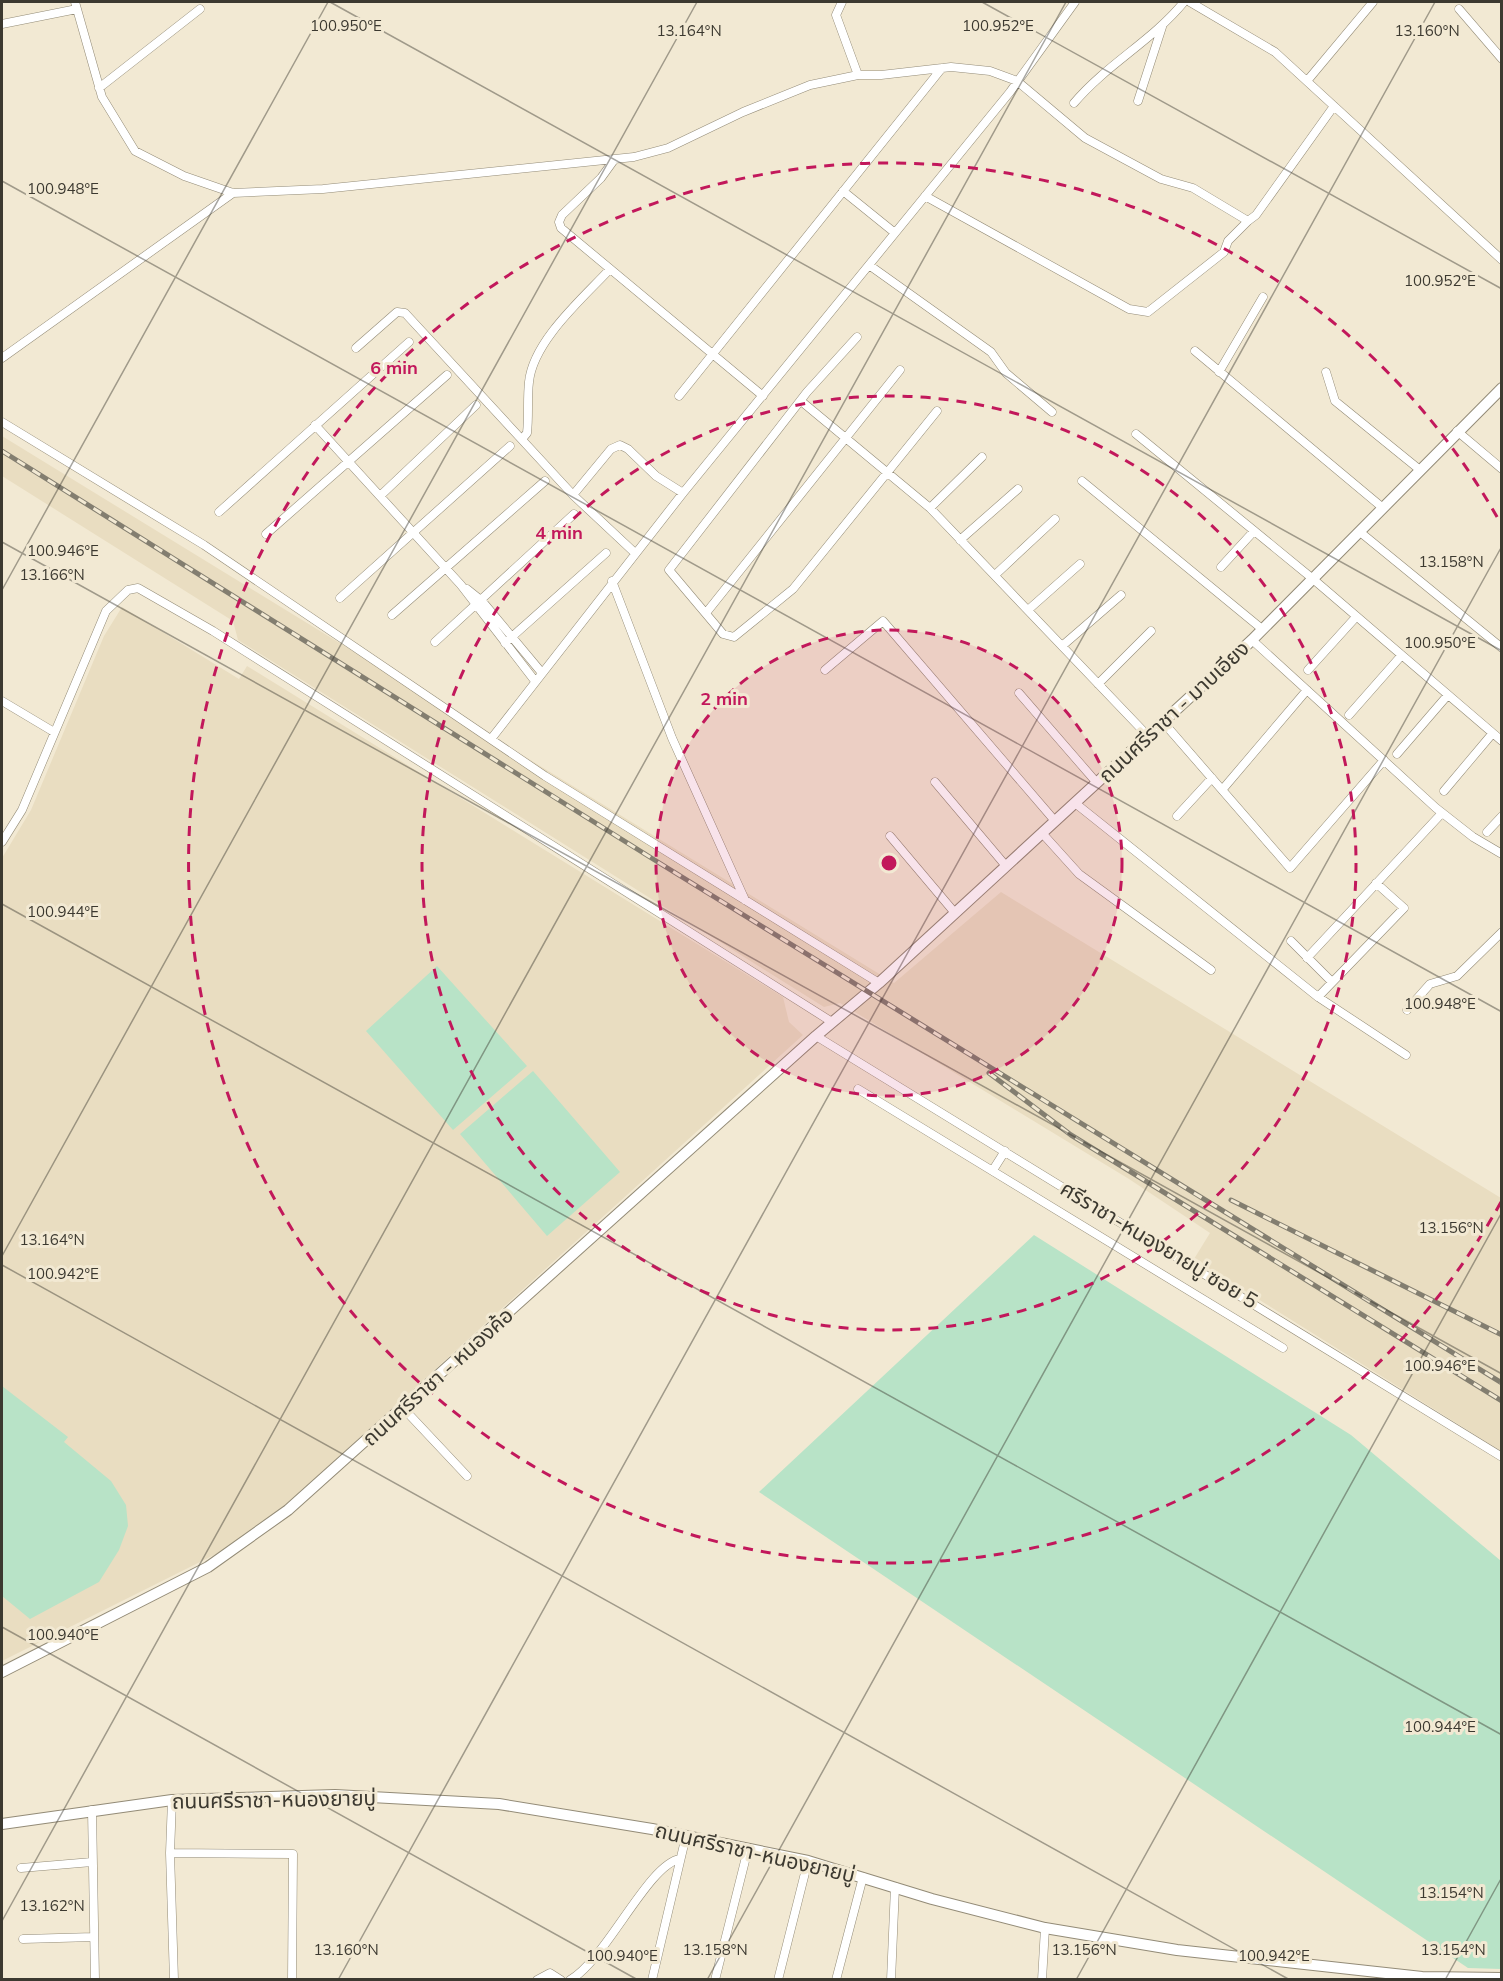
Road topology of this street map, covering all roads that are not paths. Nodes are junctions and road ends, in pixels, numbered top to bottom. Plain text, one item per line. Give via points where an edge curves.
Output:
1 (842, 2) edge
2 (1075, 2) edge
3 (1184, 2) edge
4 (1190, 2) edge
5 (1373, 2) edge
6 (76, 5) edge
7 (200, 9) dead end
8 (1459, 9) dead end
9 (2, 24) edge
10 (1163, 25) junction
11 (1502, 58) edge
12 (942, 68) junction
13 (858, 75) junction
14 (1017, 81) junction
15 (1307, 81) junction
16 (99, 88) junction
17 (1138, 102) dead end
18 (1074, 103) dead end
19 (1334, 106) junction
20 (614, 159) junction
21 (843, 191) junction
22 (233, 193) junction
23 (925, 196) junction
24 (1248, 221) junction
25 (895, 233) junction
26 (1502, 260) edge
27 (869, 265) junction
28 (610, 269) junction
29 (1263, 297) dead end
30 (857, 337) dead end
31 (410, 342) dead end
32 (356, 348) dead end
33 (1195, 351) dead end
34 (712, 354) junction
35 (2, 358) edge
36 (900, 370) dead end
37 (1219, 372) junction
38 (1326, 372) dead end
39 (447, 375) dead end
40 (1502, 388) edge
41 (679, 396) dead end
42 (763, 396) junction
43 (801, 401) junction
44 (476, 405) dead end
45 (937, 411) dead end
46 (1052, 412) dead end
47 (2, 422) edge
48 (315, 425) junction
49 (1457, 431) junction
50 (1136, 434) dead end
51 (844, 437) junction
52 (522, 439) junction
53 (510, 446) dead end
54 (982, 457) dead end
55 (349, 462) junction
56 (1502, 469) edge
57 (1420, 470) junction
58 (886, 472) junction
59 (545, 481) dead end
60 (1082, 481) dead end
61 (1018, 489) dead end
62 (682, 493) junction
63 (573, 495) junction
64 (380, 496) junction
65 (930, 508) junction
66 (1383, 508) junction
67 (219, 512) dead end
68 (574, 514) dead end
69 (1055, 519) dead end
70 (1254, 531) junction
71 (413, 532) junction
72 (1360, 532) junction
73 (266, 534) dead end
74 (960, 540) junction
75 (635, 552) junction
76 (606, 553) dead end
77 (1080, 564) dead end
78 (446, 567) junction
79 (1221, 567) dead end
80 (995, 575) junction
81 (1313, 579) junction
82 (612, 581) junction
83 (1120, 595) dead end
84 (340, 598) dead end
85 (479, 604) junction
86 (1028, 610) junction
87 (706, 613) junction
88 (392, 615) dead end
89 (1356, 617) junction
90 (1262, 629) junction
91 (1151, 631) dead end
92 (512, 638) junction
93 (1252, 640) junction
94 (435, 642) dead end
95 (505, 644) junction
96 (1062, 646) junction
97 (1502, 648) edge
98 (1401, 656) junction
99 (825, 670) dead end
100 (1308, 670) dead end
101 (542, 673) junction
102 (535, 681) junction
103 (1098, 684) junction
104 (1307, 690) junction
105 (1018, 693) dead end
106 (1447, 696) junction
107 (2, 701) edge
108 (1349, 715) dead end
109 (1163, 722) junction
110 (54, 732) junction
111 (1492, 734) junction
112 (1148, 736) junction
113 (491, 739) junction
114 (1502, 741) edge
115 (1397, 754) dead end
116 (1384, 760) junction
117 (1212, 778) junction
118 (935, 782) dead end
119 (1097, 783) junction
120 (1222, 790) junction
121 (1444, 791) dead end
122 (1075, 803) junction
123 (1442, 813) junction
124 (1178, 816) dead end
125 (1502, 816) edge
126 (1055, 822) junction
127 (1487, 832) dead end
128 (1042, 833) junction
129 (890, 836) dead end
130 (2, 842) edge
131 (1502, 854) edge
132 (1006, 866) junction
133 (1376, 883) junction
134 (745, 900) junction
135 (955, 913) junction
136 (1502, 932) edge
137 (1291, 941) dead end
138 (1308, 958) junction
139 (1211, 970) dead end
140 (1332, 982) junction
141 (879, 983) junction
142 (1318, 997) junction
143 (1407, 1010) dead end
144 (832, 1022) junction
145 (816, 1036) junction
146 (1406, 1055) dead end
147 (858, 1089) dead end
148 (1005, 1151) junction
149 (993, 1170) junction
150 (1282, 1348) dead end
151 (404, 1409) junction
152 (1502, 1457) edge
153 (467, 1476) dead end
154 (2, 1672) edge
155 (172, 1800) junction
156 (92, 1810) junction
157 (2, 1824) edge
158 (686, 1836) junction
159 (748, 1849) junction
160 (170, 1853) junction
161 (680, 1859) junction
162 (808, 1861) junction
163 (92, 1862) junction
164 (21, 1868) dead end
165 (862, 1877) junction
166 (895, 1887) junction
167 (1045, 1928) junction
168 (94, 1936) junction
169 (23, 1939) dead end
170 (1502, 1978) edge
171 (95, 1980) edge
172 (174, 1980) edge
173 (292, 1980) edge
174 (537, 1980) edge
175 (561, 1980) edge
176 (570, 1980) edge
177 (652, 1980) edge
178 (714, 1980) edge
179 (778, 1980) edge
180 (836, 1980) edge
181 (891, 1980) edge
182 (1042, 1980) edge

1 - 13 street via 837,15
2 - 14 street
3 - 10 street
4 - 15 street via 1255,38
5 - 15 street
6 - 9 street
6 - 16 street
7 - 16 street
8 - 11 street
10 - 17 street
10 - 18 street via 1096,78
12 - 13 street
12 - 14 street via 990,71
12 - 21 street
13 - 20 street via 810,85 668,148
14 - 23 street
14 - 24 street via 1085,138 1161,179 1193,188
15 - 19 street
16 - 22 street via 135,151 184,176
19 - 24 street
19 - 26 street
20 - 22 street via 323,189
20 - 28 street via 559,222 561,228
21 - 25 street
21 - 34 street
22 - 35 street
23 - 24 street via 1129,309 1148,312 1224,252 1228,241
23 - 25 street
25 - 27 street
27 - 42 street
27 - 46 street via 991,352 1006,373
28 - 34 street
28 - 52 street via 555,328 536,358 529,380 527,433
29 - 37 street
30 - 43 street
31 - 48 street
32 - 52 street via 397,312 405,313
33 - 37 street
34 - 41 street
34 - 42 street
36 - 51 street
37 - 66 street
38 - 57 street via 1335,401
39 - 55 street
40 - 49 main road, ถนนศรีราชา - มาบเอียง
42 - 62 street
43 - 51 street
43 - 87 street via 669,570
44 - 64 street
45 - 58 street
47 - 113 street via 204,545
48 - 55 street
48 - 67 street
49 - 56 street
49 - 57 main road, ถนนศรีราชา - มาบเอียง
50 - 70 street
51 - 58 street
51 - 87 street
52 - 63 street
53 - 71 street
54 - 65 street
55 - 64 street
55 - 73 street
57 - 66 main road, ถนนศรีราชา - มาบเอียง
58 - 65 street
58 - 87 street via 793,589 734,637 723,634
59 - 78 street
60 - 90 street
61 - 74 street
62 - 63 street via 620,446 611,449
62 - 75 street
63 - 75 street
64 - 71 street
65 - 74 street
66 - 72 main road, ถนนศรีราชา - มาบเอียง
68 - 85 street
69 - 80 street
70 - 79 street
70 - 81 street
71 - 78 street
71 - 84 street
72 - 81 main road, ถนนศรีราชา - มาบเอียง
72 - 97 street
74 - 80 street
75 - 82 street
76 - 92 street
77 - 86 street
78 - 85 street
78 - 88 street
80 - 86 street
81 - 89 street
81 - 90 main road, ถนนศรีราชา - มาบเอียง
82 - 101 street
82 - 134 street via 672,738
83 - 96 street
85 - 92 street
85 - 94 street
85 - 95 street
86 - 96 street
89 - 98 street
89 - 100 street
90 - 93 main road, ถนนศรีราชา - มาบเอียง
91 - 103 street
92 - 95 street
92 - 101 street
93 - 104 street
93 - 109 main road, ถนนศรีราชา - มาบเอียง
95 - 102 street
96 - 103 street
98 - 106 street
98 - 108 street
99 - 126 street via 883,621
101 - 102 street
102 - 113 street
103 - 112 street
104 - 116 street
104 - 120 street
105 - 119 street
106 - 111 street
106 - 115 street
107 - 110 street
109 - 112 main road, ถนนศรีราชา - มาบเอียง
109 - 117 street
110 - 130 street via 22,810
110 - 144 street via 106,611 128,590 138,588 213,631
111 - 114 street
111 - 121 street
112 - 119 main road, ถนนศรีราชา - มาบเอียง
113 - 134 street
116 - 120 street via 1290,868
116 - 123 street
117 - 120 street
117 - 124 street
118 - 132 street
119 - 122 main road, ถนนศรีราชา - มาบเอียง
122 - 126 main road, ถนนศรีราชา - มาบเอียง
122 - 142 street
123 - 131 street
123 - 133 street
125 - 127 street
126 - 128 main road, ถนนศรีราชา - มาบเอียง
128 - 132 main road, ถนนศรีราชา - มาบเอียง
128 - 139 street via 1079,874
129 - 135 street
132 - 135 main road, ถนนศรีราชา - มาบเอียง
133 - 138 street
133 - 140 street via 1404,908
134 - 141 street
135 - 141 main road, ถนนศรีราชา - มาบเอียง
136 - 143 street via 1457,976 1430,984
137 - 138 street
138 - 140 street
140 - 142 street
141 - 144 main road, ถนนศรีราชา - มาบเอียง
142 - 146 street
144 - 145 main road, ถนนศรีราชา - หนองค้อ
145 - 148 street, ศรีราชา-หนองยายบู่ ซอย 5
145 - 151 main road, ถนนศรีราชา - หนองค้อ
147 - 149 street
148 - 149 street
148 - 152 street, ศรีราชา-หนองยายบู่ ซอย 5
149 - 150 street
151 - 153 street
151 - 154 main road, ถนนศรีราชา - หนองค้อ via 288,1510 208,1567
155 - 156 main road, ถนนศรีราชา-หนองยายบู่
155 - 158 main road, ถนนศรีราชา-หนองยายบู่ via 335,1795 499,1804
155 - 160 street
156 - 157 main road, ถนนศรีราชา-หนองยายบู่
156 - 163 street
158 - 159 main road, ถนนศรีราชา-หนองยายบู่
158 - 161 street
159 - 162 main road, ถนนศรีราชา-หนองยายบู่
159 - 178 street
160 - 172 street
160 - 173 street via 293,1854
161 - 176 street via 659,1872 597,1954
161 - 177 street
162 - 165 main road, ถนนศรีราชา-หนองยายบู่
162 - 179 street
163 - 164 street
163 - 168 street
165 - 166 main road, ถนนศรีราชา-หนองยายบู่
165 - 180 street
166 - 167 main road, ถนนศรีราชา-หนองยายบู่
166 - 181 street
167 - 170 main road, ถนนศรีราชา-หนองยายบู่ via 1177,1950 1422,1977
167 - 182 street
168 - 169 street
168 - 171 street
174 - 175 street via 550,1973

